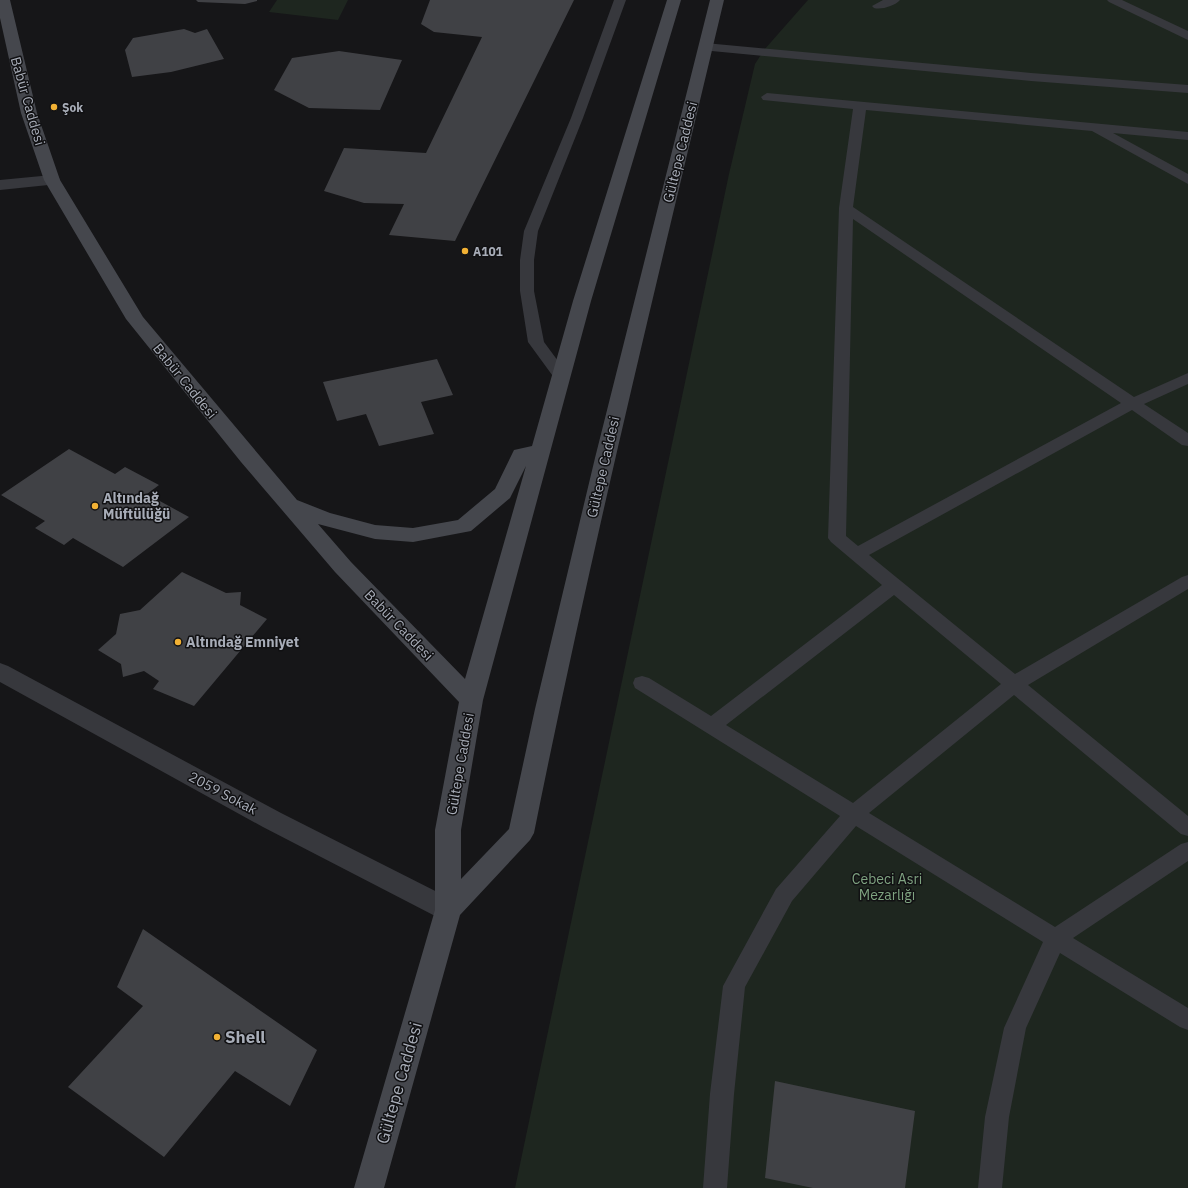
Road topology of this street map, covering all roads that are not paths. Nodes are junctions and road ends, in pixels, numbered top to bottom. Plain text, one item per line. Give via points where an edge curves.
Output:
1 (620, 0) edge
2 (674, 0) edge
3 (717, 0) edge
4 (894, 0) edge
5 (1113, 0) edge
6 (6, 1) edge
7 (878, 6) dead end
8 (1188, 36) edge
9 (705, 47) junction
10 (1188, 89) edge
11 (767, 97) dead end
12 (860, 106) junction
13 (1092, 127) junction
14 (1188, 136) edge
15 (52, 180) junction
16 (1188, 180) edge
17 (0, 185) edge
18 (846, 208) junction
19 (561, 376) junction
20 (1188, 378) edge
21 (1132, 403) junction
22 (1188, 441) edge
23 (541, 450) junction
24 (290, 504) junction
25 (857, 554) junction
26 (1188, 581) edge
27 (894, 585) junction
28 (0, 672) edge
29 (642, 683) dead end
30 (1014, 684) junction
31 (471, 700) junction
32 (711, 726) junction
33 (854, 814) junction
34 (1188, 828) edge
35 (1188, 850) edge
36 (448, 910) junction
37 (1056, 938) junction
38 (1188, 1020) edge
39 (369, 1188) edge
40 (715, 1188) edge
41 (990, 1188) edge

1 - 19 lane via 577,118 531,231 527,260 527,291 536,342
2 - 19 main road, Gültepe Caddesi
3 - 9 main road, Gültepe Caddesi
4 - 7 lane
5 - 8 lane
6 - 15 main road, Babür Caddesi via 29,113
9 - 10 lane via 1031,78
9 - 36 main road, Gültepe Caddesi via 605,458 521,833
11 - 12 lane
12 - 13 lane
12 - 18 lane
13 - 14 lane
13 - 16 lane
15 - 17 street
15 - 24 main road, Babür Caddesi via 135,319 248,457
18 - 21 lane
18 - 25 lane via 837,538
19 - 23 main road, Gültepe Caddesi
20 - 21 lane
21 - 22 lane
21 - 25 lane
23 - 24 main road via 521,455 503,493 464,526 413,535 375,532 324,519
23 - 31 main road, Gültepe Caddesi
24 - 31 main road, Babür Caddesi via 343,566
25 - 27 lane
26 - 30 lane
27 - 30 lane
27 - 32 lane
28 - 36 street, 2059 Sokak via 272,820
29 - 32 lane
30 - 33 lane
30 - 34 lane
31 - 36 main road, Gültepe Caddesi via 448,830
32 - 33 lane
33 - 37 lane
33 - 40 lane via 784,895 734,986
35 - 37 lane
36 - 39 main road, Gültepe Caddesi
37 - 38 lane
37 - 41 lane via 1015,1028 997,1117

